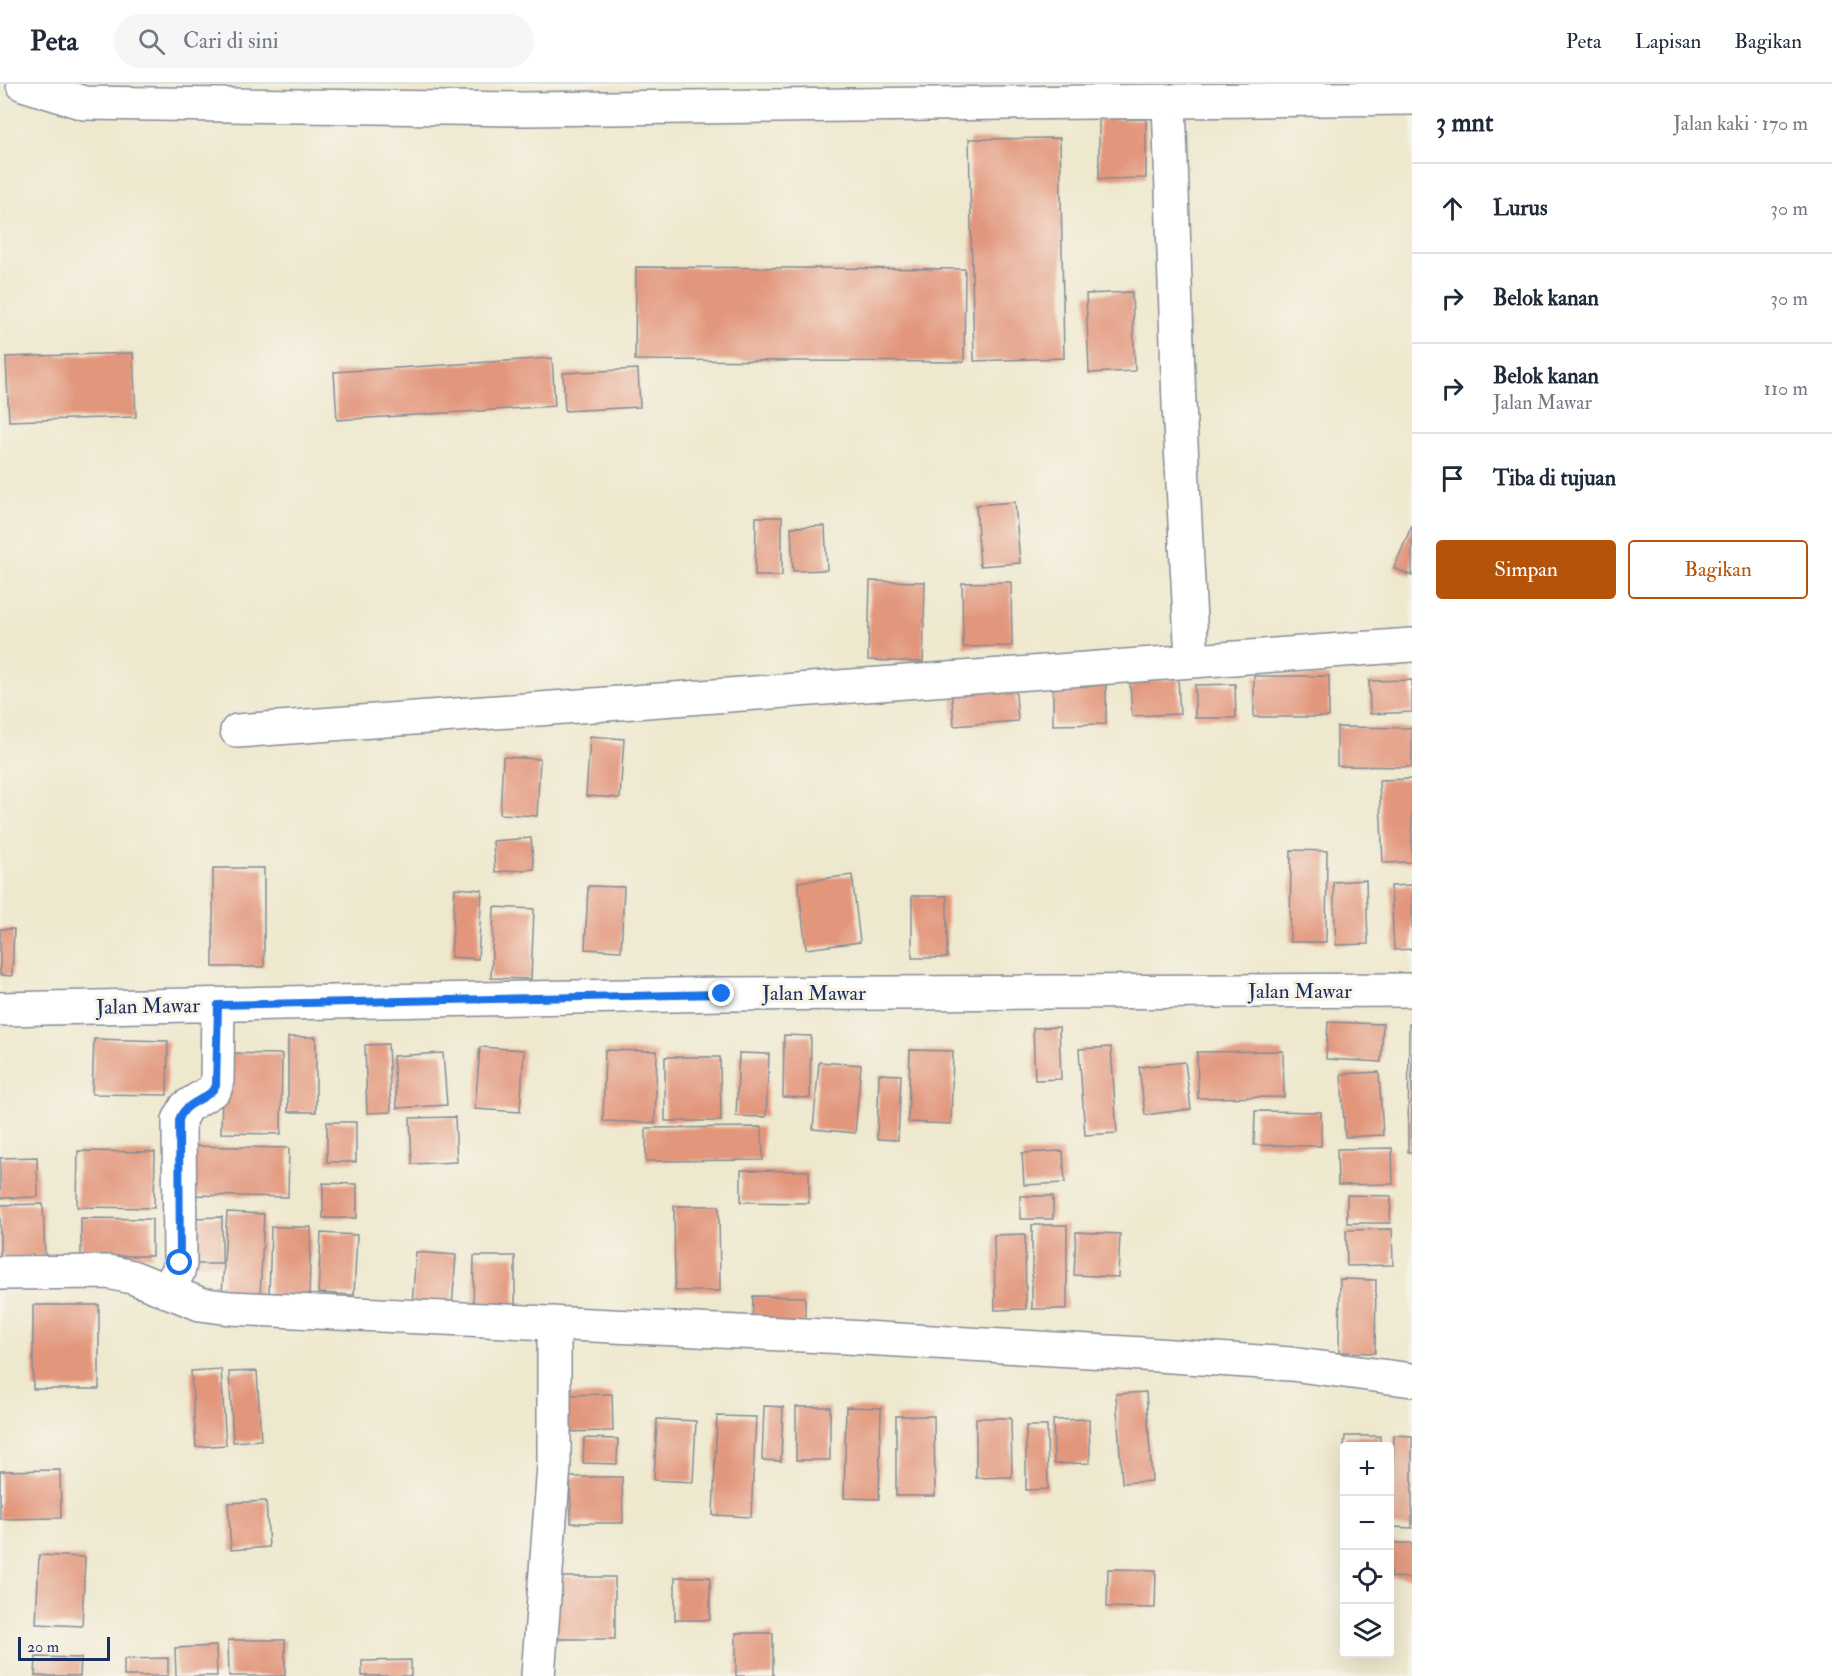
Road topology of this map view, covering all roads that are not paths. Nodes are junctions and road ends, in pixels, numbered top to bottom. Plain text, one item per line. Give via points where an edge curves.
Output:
1 (23, 84) edge
2 (1412, 98) edge
3 (1169, 101) junction
4 (1412, 645) edge
5 (1192, 661) junction
6 (237, 731) dead end
7 (1412, 990) edge
8 (218, 1005) junction
9 (0, 1009) edge
10 (0, 1273) edge
11 (166, 1291) junction
12 (554, 1323) junction
13 (1412, 1380) edge
14 (538, 1676) edge

1 - 3 street via 84,103 525,109
2 - 3 street
3 - 5 street
4 - 5 street
5 - 6 street
7 - 8 street, Jalan Mawar via 722,994
8 - 9 street, Jalan Mawar
8 - 11 street via 216,1086 186,1107 179,1120 180,1263
10 - 11 street via 108,1272 132,1276
11 - 12 street via 200,1304 230,1308
12 - 13 street via 1291,1364
12 - 14 street via 554,1466

